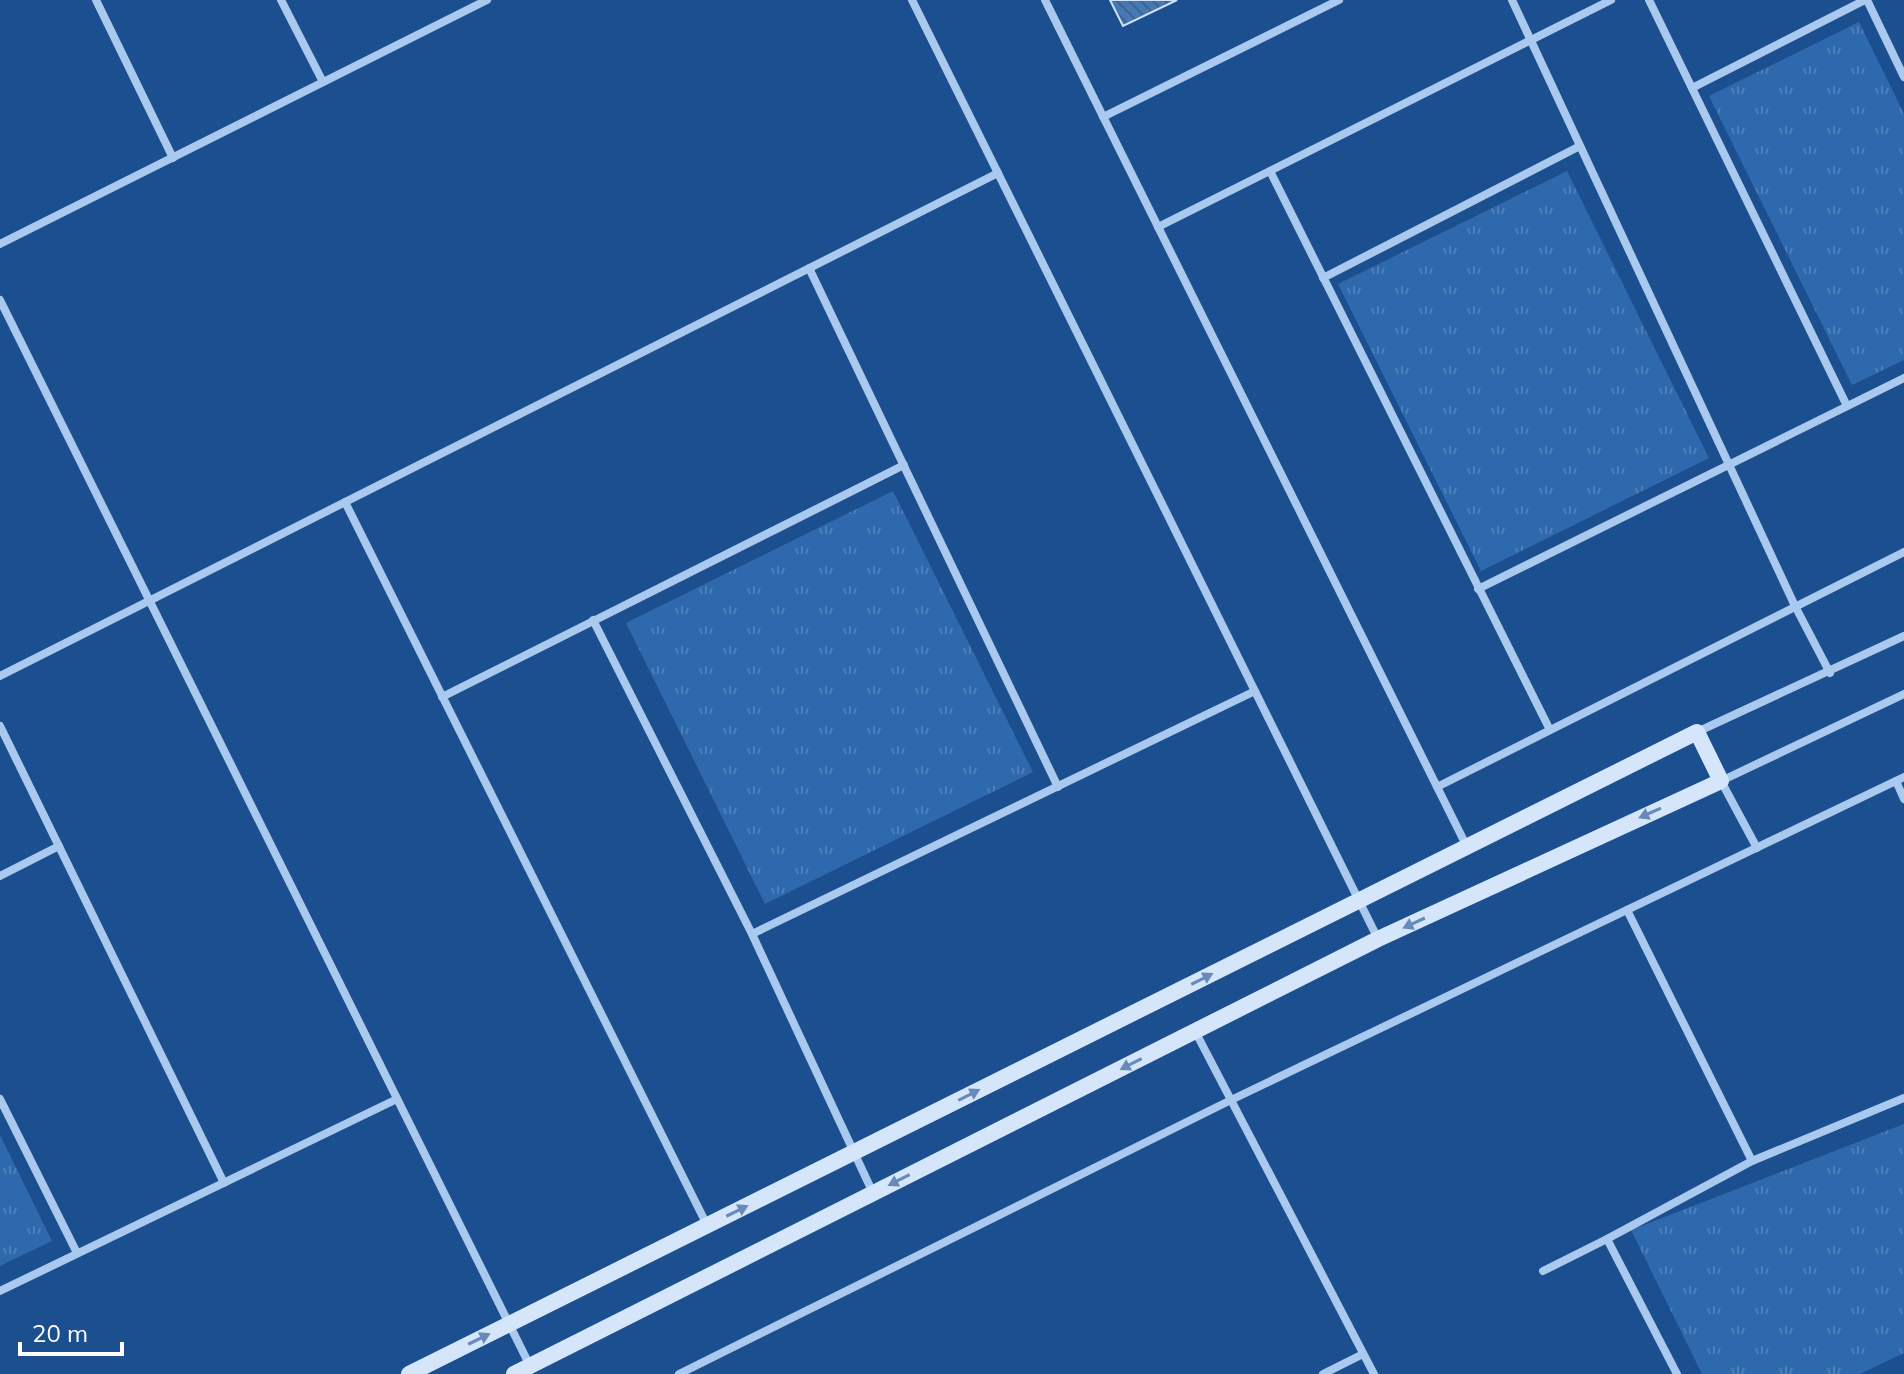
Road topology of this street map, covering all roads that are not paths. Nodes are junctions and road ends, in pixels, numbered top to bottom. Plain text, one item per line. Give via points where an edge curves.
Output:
1 (96, 0) edge
2 (281, 0) edge
3 (487, 0) edge
4 (912, 0) edge
5 (1045, 0) edge
6 (1339, 0) edge
7 (1512, 0) edge
8 (1611, 0) edge
9 (1649, 0) edge
10 (1866, 0) edge
11 (1530, 40) junction
12 (1904, 77) edge
13 (323, 82) junction
14 (1692, 88) junction
15 (1103, 117) junction
16 (1580, 146) junction
17 (173, 158) junction
18 (1270, 171) junction
19 (998, 173) junction
20 (1158, 227) junction
21 (0, 244) edge
22 (809, 268) junction
23 (1323, 278) junction
24 (0, 300) edge
25 (1904, 378) edge
26 (1847, 406) junction
27 (1729, 464) junction
28 (904, 465) junction
29 (345, 502) junction
30 (1904, 552) edge
31 (1478, 589) junction
32 (150, 601) junction
33 (1795, 606) junction
34 (593, 620) junction
35 (1904, 636) edge
36 (1830, 673) junction
37 (0, 676) edge
38 (1255, 691) junction
39 (1904, 694) edge
40 (442, 697) junction
41 (0, 726) edge
42 (1550, 730) junction
43 (1697, 732) junction
44 (1900, 779) edge
45 (1721, 781) junction
46 (1058, 787) junction
47 (1437, 787) junction
48 (1904, 799) edge
49 (59, 846) junction
50 (1467, 847) junction
51 (1757, 848) junction
52 (0, 876) edge
53 (1359, 900) junction
54 (1627, 910) junction
55 (752, 934) junction
56 (1378, 939) junction
57 (1195, 1031) junction
58 (1904, 1098) edge
59 (0, 1099) edge
60 (397, 1099) junction
61 (1231, 1100) junction
62 (854, 1152) junction
63 (1752, 1161) junction
64 (224, 1183) junction
65 (873, 1193) junction
66 (707, 1225) junction
67 (1607, 1239) junction
68 (77, 1253) junction
69 (1543, 1271) dead end
70 (0, 1291) edge
71 (509, 1324) junction
72 (1363, 1354) junction
73 (530, 1366) junction
74 (409, 1374) edge
75 (514, 1374) edge
76 (679, 1374) edge
77 (1323, 1374) edge
78 (1374, 1374) edge
79 (1677, 1374) edge

1 - 17 street
2 - 13 street
3 - 13 street
4 - 19 street
5 - 15 street
6 - 15 street
7 - 11 street
8 - 11 street
9 - 14 street
10 - 12 street
10 - 14 street
11 - 16 street
11 - 18 street
13 - 17 street
14 - 26 street
15 - 20 street
16 - 23 street
16 - 27 street
17 - 21 street
18 - 20 street
18 - 23 street
19 - 22 street
19 - 38 street
20 - 47 street
22 - 28 street
22 - 29 street
23 - 31 street
24 - 32 street
25 - 26 street
26 - 27 street
27 - 31 street
27 - 33 street
28 - 34 street
28 - 46 street
29 - 32 street
29 - 40 street
30 - 33 street
31 - 42 street
32 - 37 street
32 - 60 street
33 - 36 street
33 - 42 street
34 - 40 street
34 - 55 street
35 - 36 street
36 - 43 street
38 - 46 street
38 - 53 street
39 - 45 street
40 - 66 street
41 - 49 street
42 - 47 street
43 - 45 street
43 - 50 street
44 - 48 street
44 - 51 street
45 - 51 street
45 -> 56 street
46 - 55 street
47 - 50 street
49 - 52 street
49 - 64 street
50 - 53 street
51 - 54 street
53 - 56 street
62 -> 53 street
54 - 61 street
54 - 63 street
55 - 62 street
56 - 57 street
57 - 61 street
57 -> 65 street
58 - 63 street
59 - 68 street
60 - 64 street
60 - 71 street
61 - 72 street
61 - 76 street
62 - 65 street
66 -> 62 street
63 - 67 street
64 - 68 street
65 - 73 street
66 - 71 street
67 - 69 street
67 - 79 street
68 - 70 street
71 - 73 street
74 -> 71 street
72 - 77 street
72 - 78 street
73 - 75 street

